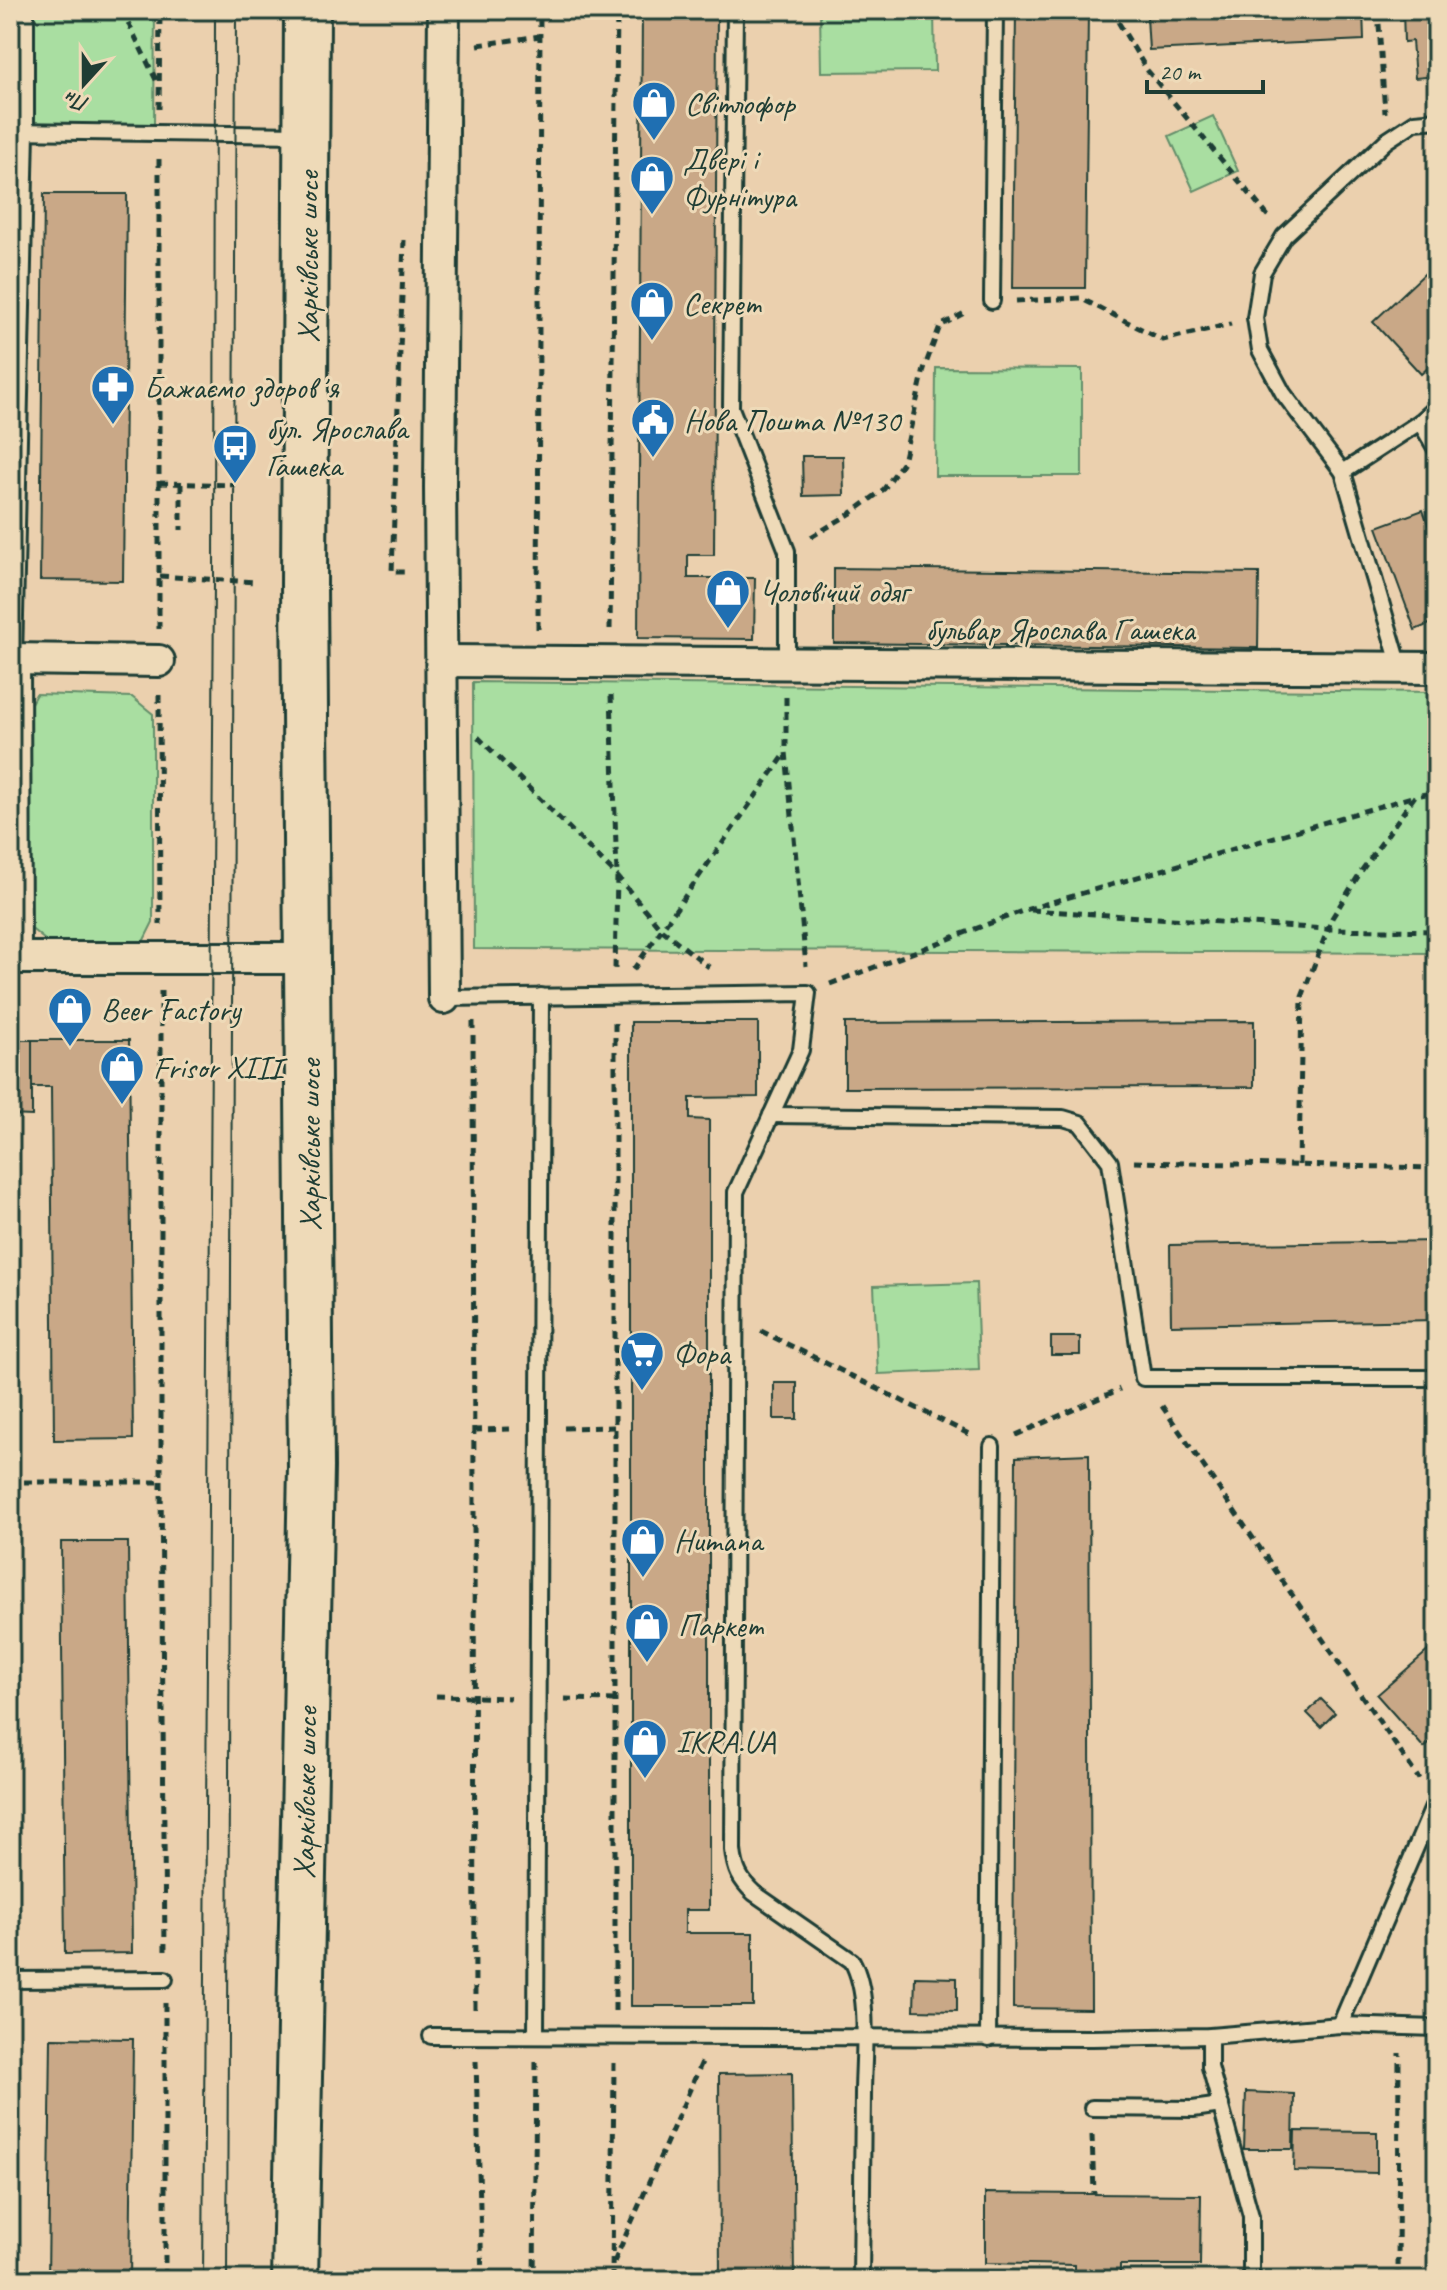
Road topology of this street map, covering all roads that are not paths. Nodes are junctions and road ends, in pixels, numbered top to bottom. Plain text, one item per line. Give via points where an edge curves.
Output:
1 (26, 10) edge
2 (307, 10) edge
3 (444, 10) edge
4 (735, 10) edge
5 (995, 10) edge
6 (1437, 120) edge
7 (10, 131) edge
8 (26, 131) junction
9 (308, 135) junction
10 (992, 301) road end
11 (1437, 407) edge
12 (1420, 422) junction
13 (1437, 451) edge
14 (1343, 472) junction
15 (12, 659) edge
16 (159, 661) road end
17 (442, 661) junction
18 (787, 664) junction
19 (1400, 667) junction
20 (1437, 668) edge
21 (13, 958) edge
22 (308, 958) junction
23 (541, 996) junction
24 (458, 998) joint
25 (771, 1115) junction
26 (1437, 1378) edge
27 (992, 1446) road end
28 (1436, 1801) edge
29 (165, 1979) road end
30 (10, 1980) edge
31 (1340, 2025) junction
32 (1437, 2028) edge
33 (431, 2036) dead end
34 (536, 2036) junction
35 (1210, 2036) junction
36 (863, 2037) junction
37 (988, 2039) junction
38 (1221, 2105) junction
39 (1092, 2108) dead end
40 (295, 2280) edge
41 (861, 2280) edge
42 (1251, 2280) edge

1 - 8 lane
2 - 9 main road, Харківське шосе
3 - 17 street
4 - 18 lane via 731,408 787,551
5 - 10 lane
6 - 14 lane via 1415,122 1386,141 1284,236 1262,273 1255,318 1260,350 1283,393
7 - 8 lane
8 - 9 lane
8 - 15 lane
9 - 22 main road, Харківське шосе
11 - 12 lane
12 - 13 lane
12 - 14 lane
14 - 19 lane
15 - 16 street
15 - 21 street
17 - 18 street, бульвар Ярослава Гашека
17 - 24 street
18 - 19 street, бульвар Ярослава Гашека
19 - 20 street, бульвар Ярослава Гашека
21 - 22 street
22 - 40 main road, Харківське шосе via 311,1467
23 - 24 lane
23 - 25 lane via 808,993 801,1050
23 - 34 lane
25 - 26 lane via 1072,1119 1110,1162 1143,1378
25 - 36 lane via 736,1192 734,1866 754,1893 852,1961 862,1990
27 - 37 lane
28 - 31 lane
29 - 30 lane
31 - 32 lane
31 - 35 lane
33 - 34 lane
34 - 36 lane
35 - 37 lane
35 - 38 lane via 1210,2067
36 - 37 lane
36 - 41 lane
38 - 39 lane
38 - 42 lane via 1251,2216

